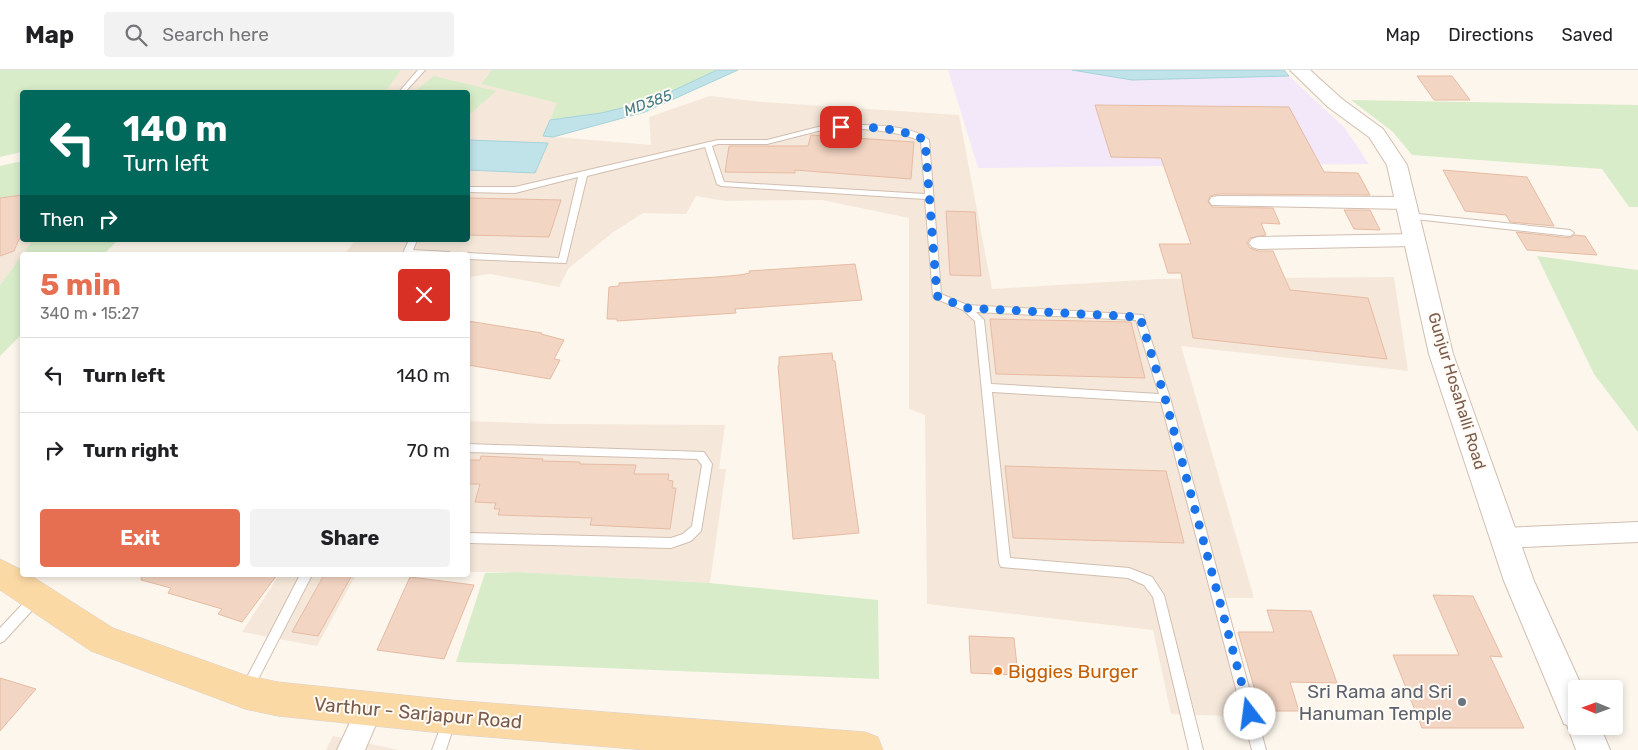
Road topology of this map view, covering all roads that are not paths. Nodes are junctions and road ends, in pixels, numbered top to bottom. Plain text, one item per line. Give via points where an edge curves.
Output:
1 (422, 70) edge
2 (1299, 70) edge
3 (404, 90) edge
4 (708, 145) junction
5 (583, 174) junction
6 (470, 189) edge
7 (929, 196) junction
8 (1218, 201) dead end
9 (1410, 219) junction
10 (1570, 233) dead end
11 (1258, 243) dead end
12 (470, 256) edge
13 (966, 308) junction
14 (987, 388) junction
15 (1165, 398) junction
16 (470, 448) edge
17 (1638, 532) edge
18 (470, 538) edge
19 (1504, 538) junction
20 (0, 573) edge
21 (305, 577) edge
22 (38, 597) junction
23 (0, 637) edge
24 (245, 692) junction
25 (1568, 694) edge
26 (370, 708) junction
27 (451, 717) junction
28 (1587, 735) edge
29 (351, 750) edge
30 (439, 750) edge
31 (865, 750) edge
32 (1196, 750) edge
33 (1259, 750) edge
34 (1593, 750) edge

1 - 3 lane
2 - 9 street, Gunjur Hosahalli Road via 1335,103 1376,133 1386,146 1397,165
4 - 5 lane
4 - 7 lane via 721,184
4 - 7 lane via 767,142 822,128 891,129 925,140
5 - 6 lane via 515,190
5 - 12 lane via 562,261
7 - 13 lane via 937,296
8 - 9 street
9 - 10 lane
9 - 11 street
9 - 19 street, Gunjur Hosahalli Road via 1441,354
13 - 14 lane via 980,320
13 - 15 lane via 1140,317
14 - 15 lane
14 - 32 lane via 1006,564 1129,573 1148,581 1158,595
15 - 33 lane
16 - 18 lane via 700,455 707,464 697,528 688,538 672,543
17 - 19 street
19 - 25 street, Gunjur Hosahalli Road
20 - 22 main road, Varthur - Sarjapur Road
21 - 24 lane
22 - 23 lane
22 - 24 main road, Varthur - Sarjapur Road via 103,640
24 - 26 main road, Varthur - Sarjapur Road via 278,699
26 - 27 main road, Varthur - Sarjapur Road
26 - 29 street
27 - 30 lane
27 - 31 main road, Varthur - Sarjapur Road
28 - 34 street

